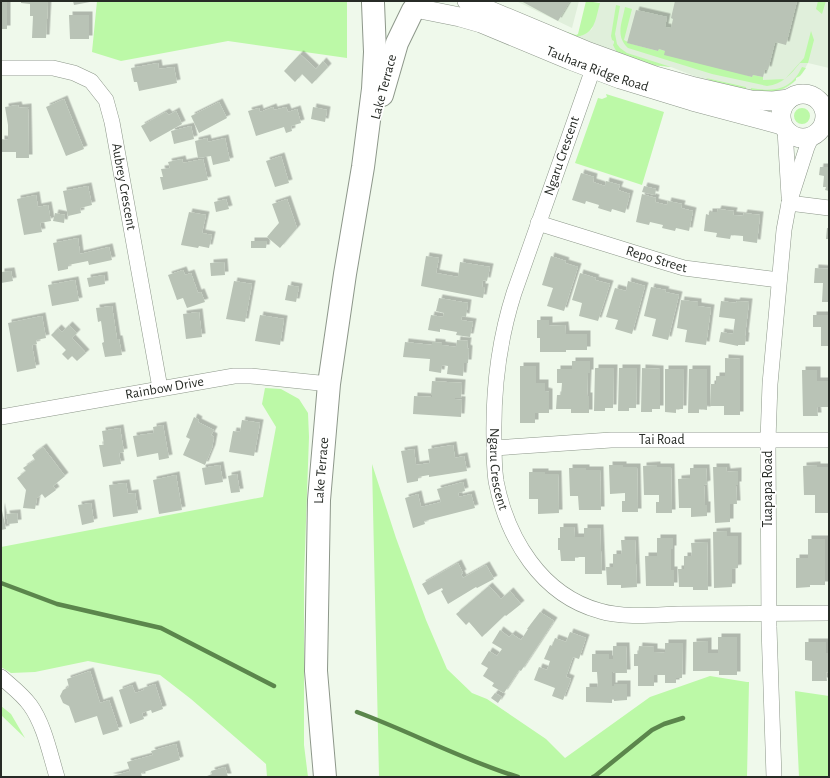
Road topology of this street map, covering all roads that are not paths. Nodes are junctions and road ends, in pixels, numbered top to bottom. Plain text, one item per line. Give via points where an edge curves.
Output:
1 (467, 1) edge
2 (372, 2) edge
3 (417, 6) edge
4 (1, 68) edge
5 (593, 69) junction
6 (789, 98) junction
7 (826, 108) edge
8 (784, 127) junction
9 (820, 133) edge
10 (363, 167) junction
11 (789, 203) junction
12 (829, 208) edge
13 (538, 223) junction
14 (779, 280) junction
15 (329, 384) junction
16 (160, 388) junction
17 (1, 417) edge
18 (768, 440) junction
19 (829, 440) edge
20 (494, 448) junction
21 (829, 612) edge
22 (769, 614) junction
23 (1, 678) edge
24 (57, 777) edge
25 (325, 777) edge
26 (774, 777) edge

1 - 6 street, Tauhara Ridge Road via 589,52 655,76 746,99 763,101
2 - 3 main road via 381,10 400,14
2 - 10 main road, Lake Terrace via 375,33 374,72
3 - 5 street, Tauhara Ridge Road via 481,23
3 - 10 main road, Lake Terrace via 406,22 395,50
4 - 16 street, Aubrey Crescent via 52,68 74,73 91,81 106,100
5 - 8 street, Tauhara Ridge Road via 668,94
5 - 13 street, Ngaru Crescent
6 - 7 street, Tauhara Ridge Road via 801,94 808,95
6 - 8 street via 780,113
7 - 9 street, Tauhara Ridge Road
8 - 9 street, Tauhara Ridge Road via 790,135 802,139
8 - 11 street, Tuapapa Road
9 - 11 street, Tuapapa Road via 807,147
10 - 15 main road, Lake Terrace via 344,274
11 - 12 street
11 - 14 street, Tuapapa Road
13 - 14 street, Repo Street via 679,266
13 - 20 street, Ngaru Crescent via 504,331 496,384
14 - 18 street, Tuapapa Road
15 - 16 street, Rainbow Drive via 234,376
15 - 25 main road, Lake Terrace via 319,500 316,671
16 - 17 street, Rainbow Drive
18 - 19 street, Tai Road
18 - 20 street, Tai Road via 618,440
18 - 22 street, Tuapapa Road
20 - 22 street, Ngaru Crescent via 496,475 506,518 525,554 538,572 566,596 594,610 618,614
21 - 22 street, Ngaru Crescent
22 - 26 street, Tuapapa Road
23 - 24 street via 30,705 39,720

